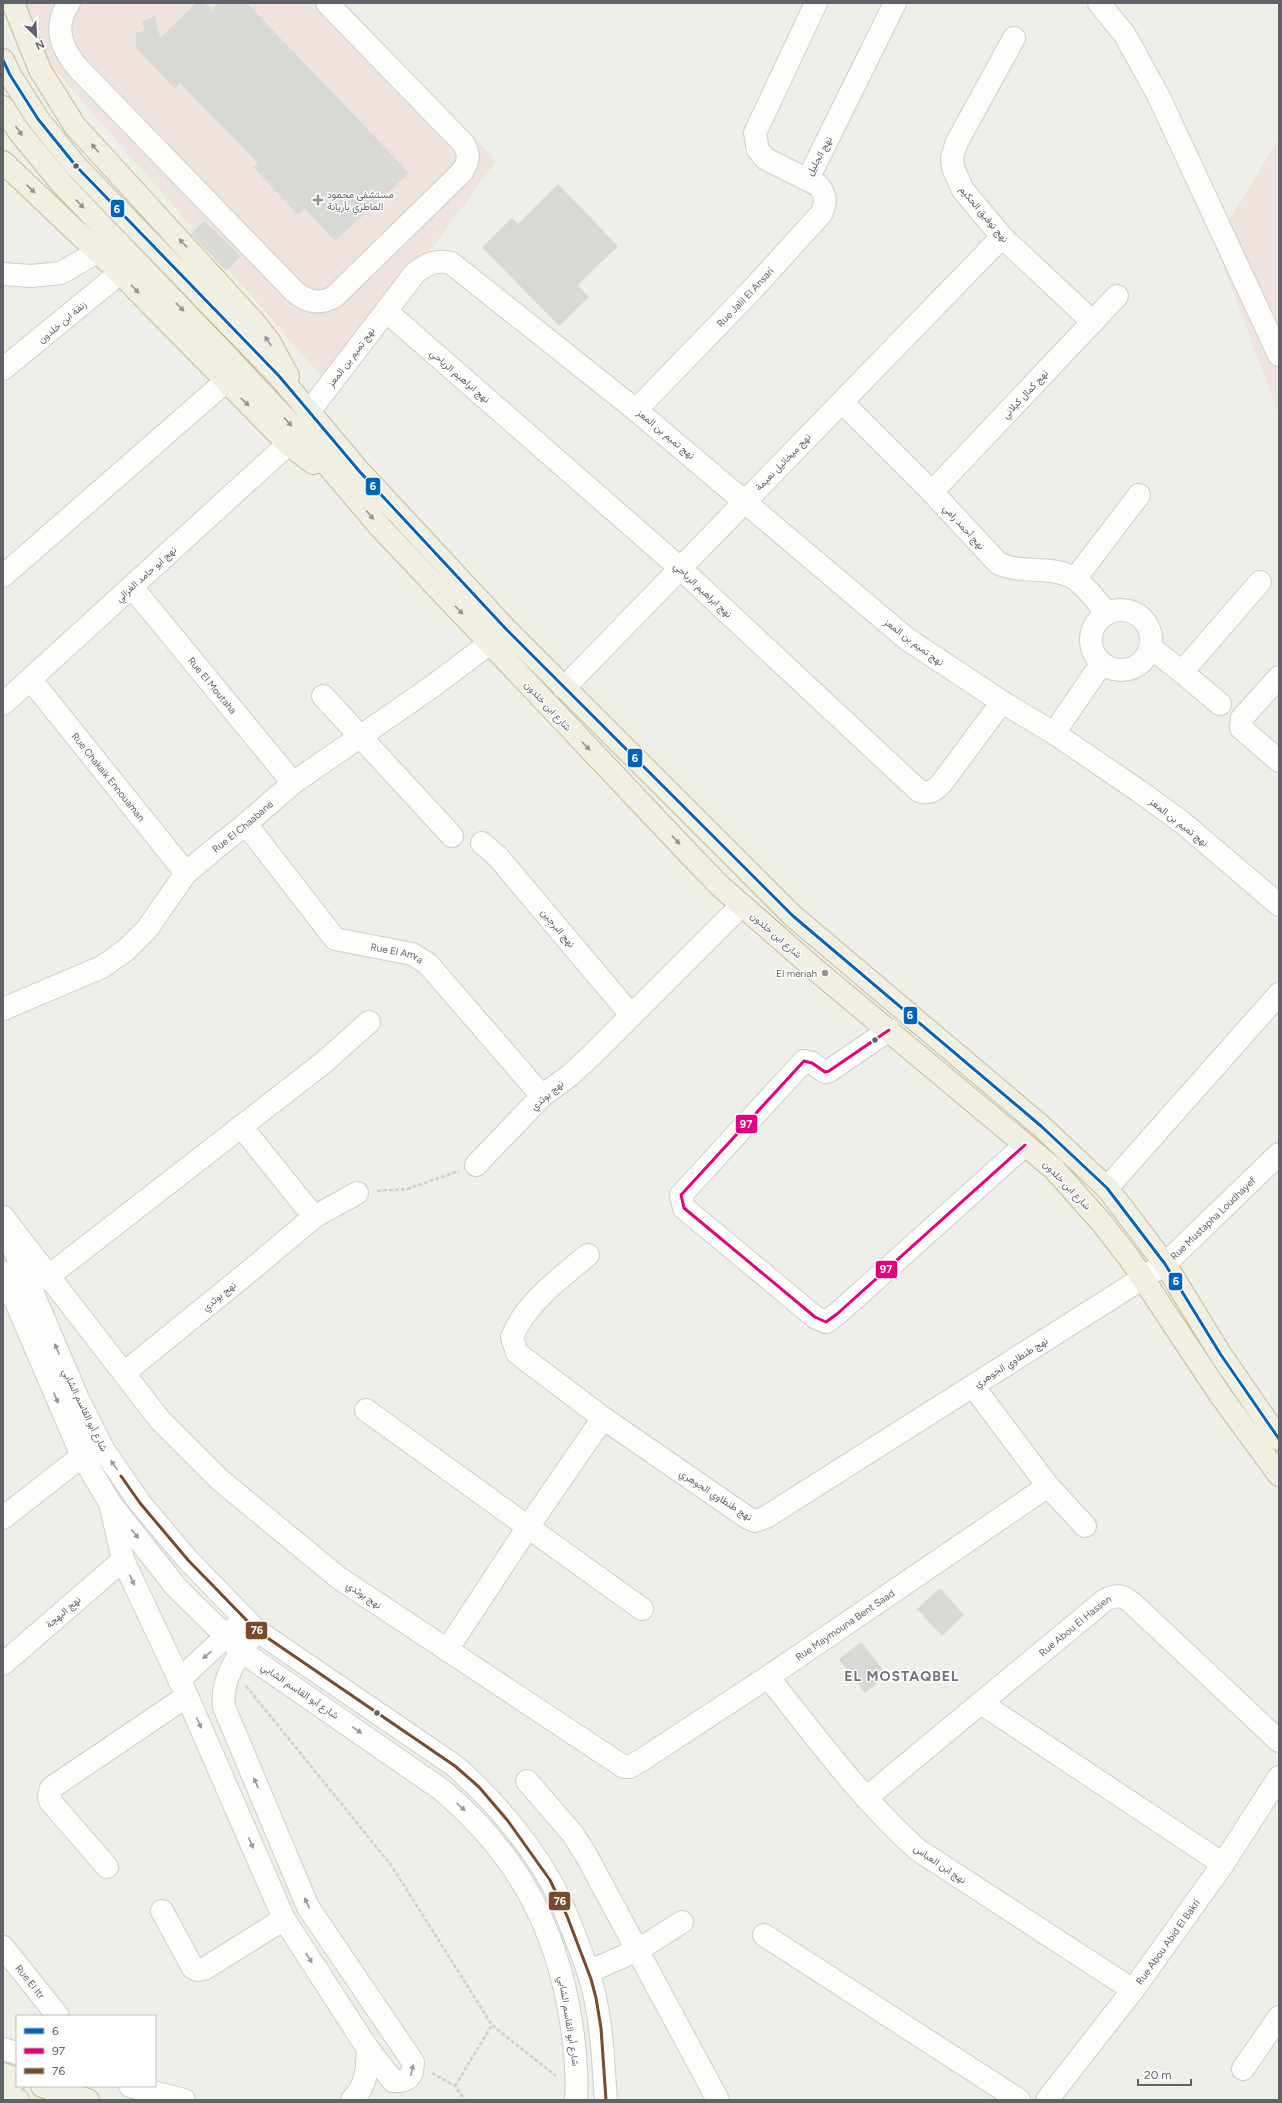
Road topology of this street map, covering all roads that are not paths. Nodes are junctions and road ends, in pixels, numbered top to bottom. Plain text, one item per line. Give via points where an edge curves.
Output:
1 (13, 3) edge
2 (69, 3) edge
3 (327, 3) edge
4 (816, 3) edge
5 (896, 3) edge
6 (1107, 6) edge
7 (1014, 38) dead end
8 (3, 60) edge
9 (3, 107) edge
10 (3, 162) edge
11 (808, 179) junction
12 (1002, 237) junction
13 (97, 252) junction
14 (120, 273) junction
15 (3, 274) edge
16 (1117, 296) dead end
17 (386, 311) junction
18 (1093, 322) junction
19 (1279, 355) edge
20 (3, 369) edge
21 (225, 382) junction
22 (842, 402) junction
23 (304, 407) junction
24 (636, 410) junction
25 (288, 444) junction
26 (344, 486) junction
27 (932, 492) junction
28 (1139, 496) dead end
29 (745, 501) junction
30 (680, 568) junction
31 (3, 576) edge
32 (1075, 579) junction
33 (1260, 582) dead end
34 (132, 587) junction
35 (1107, 613) junction
36 (490, 643) junction
37 (1151, 648) junction
38 (1102, 663) junction
39 (1182, 672) junction
40 (1279, 677) edge
41 (31, 680) junction
42 (564, 688) junction
43 (322, 696) dead end
44 (1002, 702) junction
45 (3, 704) edge
46 (1220, 704) dead end
47 (1054, 733) junction
48 (360, 737) junction
49 (1279, 761) edge
50 (293, 783) junction
51 (246, 824) junction
52 (452, 836) dead end
53 (482, 843) dead end
54 (186, 873) junction
55 (742, 905) junction
56 (1279, 905) edge
57 (1279, 994) edge
58 (3, 1009) edge
59 (631, 1015) junction
60 (369, 1022) dead end
61 (889, 1030) junction
62 (542, 1096) junction
63 (240, 1126) junction
64 (1025, 1145) junction
65 (1279, 1154) edge
66 (476, 1166) road end
67 (1107, 1188) junction
68 (356, 1193) road end
69 (3, 1217) edge
70 (314, 1217) junction
71 (3, 1223) edge
72 (588, 1255) dead end
73 (1165, 1264) junction
74 (50, 1275) junction
75 (1144, 1279) junction
76 (14, 1282) edge
77 (124, 1373) junction
78 (973, 1386) junction
79 (366, 1410) dead end
80 (603, 1418) junction
81 (1279, 1439) edge
82 (82, 1456) junction
83 (1279, 1475) edge
84 (1048, 1486) junction
85 (110, 1503) junction
86 (3, 1518) edge
87 (1085, 1526) dead end
88 (528, 1527) junction
89 (123, 1560) junction
90 (642, 1609) dead end
91 (250, 1624) junction
92 (447, 1650) junction
93 (233, 1652) junction
94 (3, 1664) edge
95 (768, 1677) junction
96 (183, 1688) junction
97 (981, 1703) junction
98 (1279, 1741) edge
99 (640, 1761) joint
100 (1279, 1777) edge
101 (527, 1781) dead end
102 (866, 1798) junction
103 (1223, 1864) junction
104 (107, 1867) dead end
105 (162, 1911) dead end
106 (284, 1919) junction
107 (682, 1922) dead end
108 (764, 1935) dead end
109 (3, 1947) edge
110 (638, 1950) junction
111 (588, 1972) junction
112 (1133, 1990) junction
113 (57, 2015) edge
114 (1279, 2017) edge
115 (3, 2049) edge
116 (368, 2049) junction
117 (16, 2053) edge
118 (1243, 2069) dead end
119 (3, 2074) edge
120 (16, 2078) edge
121 (45, 2087) edge
122 (134, 2087) edge
123 (577, 2091) edge
124 (3, 2095) edge
125 (18, 2100) edge
126 (88, 2100) edge
127 (184, 2100) edge
128 (352, 2100) edge
129 (606, 2100) edge
130 (718, 2100) edge
131 (1019, 2100) edge
132 (1047, 2100) edge

23 -> 1 highway via 282,364 254,322 76,126 40,70
2 - 3 street via 64,9 59,26 67,55 78,68 295,292 308,301 325,302 334,297 462,172 468,155 463,143
4 - 11 street, نهج الجليل via 755,133 762,155
5 - 11 street, نهج الجليل
6 - 19 street via 1159,97
7 - 12 street, نهج توفيق الحكيم via 956,142 952,157 953,168 963,190
8 - 23 highway via 23,96 54,140
9 -> 26 highway via 36,153 95,220 266,398
10 -> 13 highway
11 - 24 street, Rue Jalil El Ansari via 818,185 826,199 821,214
12 - 18 street, نهج توفيق الحكيم
12 - 22 street, نهج ميخائيل نعيمة
13 - 14 highway
13 - 15 street via 61,273 31,276
14 - 20 street, زنقة ابن خلدون
14 -> 21 highway
16 - 18 street, نهج كمال كيلاني
17 - 23 street, نهج تميم بن المعز
17 - 24 street, نهج تميم بن المعز via 415,273 423,267 431,262 451,263
17 - 30 street, نهج ابراهيم الرياحي
18 - 27 street, نهج كمال كيلاني
21 -> 25 highway
21 - 31 street
22 - 27 street, نهج أحمد رامي
22 - 29 street, نهج ميخائيل نعيمة
23 - 42 highway via 433,552
24 - 29 street, نهج تميم بن المعز
25 - 26 highway
25 - 34 street, نهج ابو حامد الغزالي
26 -> 36 highway, شارع ابن خلدون
27 - 32 street, نهج أحمد رامي via 998,563 1010,568 1060,573
28 - 32 street
29 - 30 street, نهج ميخائيل نعيمة
29 - 44 street, نهج تميم بن المعز via 907,639
30 - 42 street, نهج ميخائيل نعيمة
30 - 44 street, نهج ابراهيم الرياحي via 919,791 927,793 941,784
32 - 35 street, نهج أحمد رامي
33 - 39 street
34 - 41 street, نهج ابو حامد الغزالي
34 - 50 street, Rue El Moutaha
35 - 37 street via 1118,610 1130,611 1141,616 1152,637
35 - 38 street via 1095,626 1091,643
36 - 48 street, Rue El Chaabane
36 -> 55 highway, شارع ابن خلدون via 686,851
37 - 38 street via 1145,659 1125,670 1113,669
37 - 39 street
38 - 47 street
39 - 46 street
40 - 49 street via 1240,723 1241,728
41 - 45 street, نهج ابو حامد الغزالي
41 - 54 street, Rue Chakaik Ennouaman
42 - 67 highway via 793,916 1047,1131
43 - 48 street
44 - 47 street, نهج تميم بن المعز
47 - 56 street, نهج تميم بن المعز via 1183,822
48 - 50 street, Rue El Chaabane
48 - 52 street
50 - 51 street, Rue El Chaabane
51 - 54 street, Rue El Chaabane
51 - 62 street, Rue El Amra via 335,939 412,954 428,964
53 - 59 street, نهج البرجين via 498,857
54 - 58 street, Rue El Chaabane via 147,929 126,950 102,967
55 - 59 street, نهج بوثدي
55 - 61 highway, شارع ابن خلدون
57 - 67 street
59 - 62 street, نهج بوثدي via 569,1076
60 - 63 street via 323,1063
61 - 64 highway, شارع ابن خلدون
61 - 64 street via 829,1071 825,1072 804,1061 681,1195 684,1208 815,1317 826,1322
62 - 66 street, نهج بوثدي
63 - 70 street
63 - 74 street
64 - 75 highway, شارع ابن خلدون via 1078,1194
65 - 73 street, Rue Mustapha Loudhayef
67 - 73 highway
68 - 70 street, نهج بوثدي
69 - 74 street, نهج بوثدي
70 - 77 street, نهج بوثدي
71 - 76 street, شارع أبو القاسم الشابي
72 - 80 street, نهج طنطاوي الجوهري via 539,1298 515,1329 512,1338 517,1354
73 - 75 street, Rue Mustapha Loudhayef
73 - 81 highway via 1221,1355
74 - 76 street
74 - 77 street, نهج بوثدي
75 - 78 street, نهج طنطاوي الجوهري
75 - 83 highway, شارع ابن خلدون via 1221,1396
76 -> 82 street, شارع أبو القاسم الشابي
91 -> 76 street, شارع أبو القاسم الشابي via 188,1560 140,1503 103,1449
77 - 92 street, نهج بوثدي via 160,1420 232,1490 339,1578
78 - 80 street, نهج طنطاوي الجوهري via 766,1518 754,1521
78 - 84 street
79 - 88 street
80 - 88 street
82 - 85 street, شارع أبو القاسم الشابي
82 - 86 street
84 - 87 street
84 - 95 street, Rue Maymouna Bent Saad
85 - 89 street
85 -> 93 street, شارع أبو القاسم الشابي via 176,1587
88 - 90 street
88 - 92 street
89 - 94 street, نهج البهجة
89 -> 96 street
91 - 93 street
91 - 111 street, شارع أبو القاسم الشابي via 456,1766 479,1787 508,1821 550,1880
92 - 99 street, نهج بوثدي via 624,1766 629,1767
93 -> 96 street
116 -> 93 street via 393,2081 402,2082 409,2079 413,2072 413,2062 308,1906 224,1707 222,1694
93 -> 123 street, شارع أبو القاسم الشابي via 442,1790 464,1808 499,1847 543,1919 556,1952 566,1988 576,2056
95 - 99 street, Rue Maymouna Bent Saad
95 - 102 street, نهج ابن العباس
96 - 104 street via 50,1788 50,1801
96 -> 106 street
97 - 98 street, Rue Abou El Hassen via 1114,1595 1132,1603
97 - 102 street, Rue Abou El Hassen
97 - 103 street
100 - 103 street, Rue Abou Abid El Bakri
101 - 110 street via 572,1833
102 - 112 street, نهج ابن العباس via 893,1828 918,1850
103 - 112 street, Rue Abou Abid El Bakri
105 - 106 street via 193,1968 198,1970 204,1969
106 -> 116 street
107 - 110 street
108 - 131 street
109 - 113 street, Rue El Itr
110 - 111 street
110 - 130 street
111 - 129 street, شارع أبو القاسم الشابي via 601,2028
112 - 132 street, Rue Abou Abid El Bakri
114 - 118 street
115 - 117 street
116 - 128 street via 366,2077 360,2092
119 - 120 highway
121 - 126 highway
122 - 127 street
124 - 125 highway

